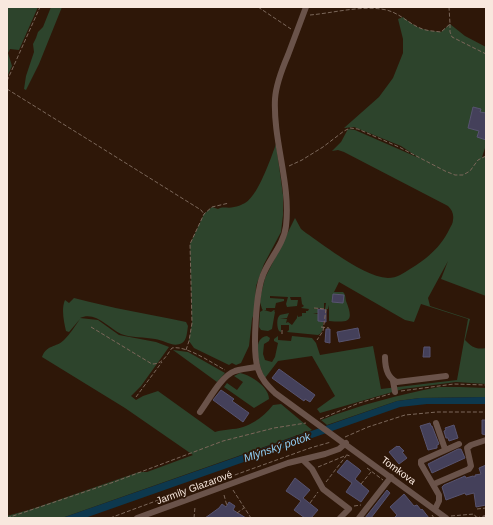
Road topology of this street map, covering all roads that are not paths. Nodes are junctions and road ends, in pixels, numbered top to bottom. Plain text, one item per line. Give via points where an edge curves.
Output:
1 (306, 7) edge
2 (385, 357) dead end
3 (257, 367) junction
4 (446, 376) dead end
5 (393, 380) junction
6 (395, 392) dead end
7 (200, 412) dead end
8 (436, 423) dead end
9 (339, 439) junction
10 (486, 440) edge
11 (459, 444) dead end
12 (445, 449) junction
13 (303, 460) junction
14 (389, 477) junction
15 (434, 484) junction
16 (435, 509) junction
17 (448, 517) edge
18 (137, 518) edge
19 (340, 518) edge
20 (359, 518) edge

1 - 3 street via 276,94 276,123 286,225 259,286 255,347
2 - 5 street via 385,367
3 - 7 street via 231,373
3 - 9 street, Tomkova via 270,388
4 - 5 street via 397,382
5 - 6 street
8 - 12 street
9 - 13 street, Jarmily Glazarové via 335,451
9 - 14 street, Tomkova
10 - 15 street via 467,448 470,467
11 - 12 street
12 - 15 street via 421,461
13 - 18 street, Jarmily Glazarové via 288,463
13 - 19 street via 312,469 322,487 349,509
14 - 16 street, Tomkova
14 - 20 street
15 - 16 street via 439,497
16 - 17 street, Tomkova

